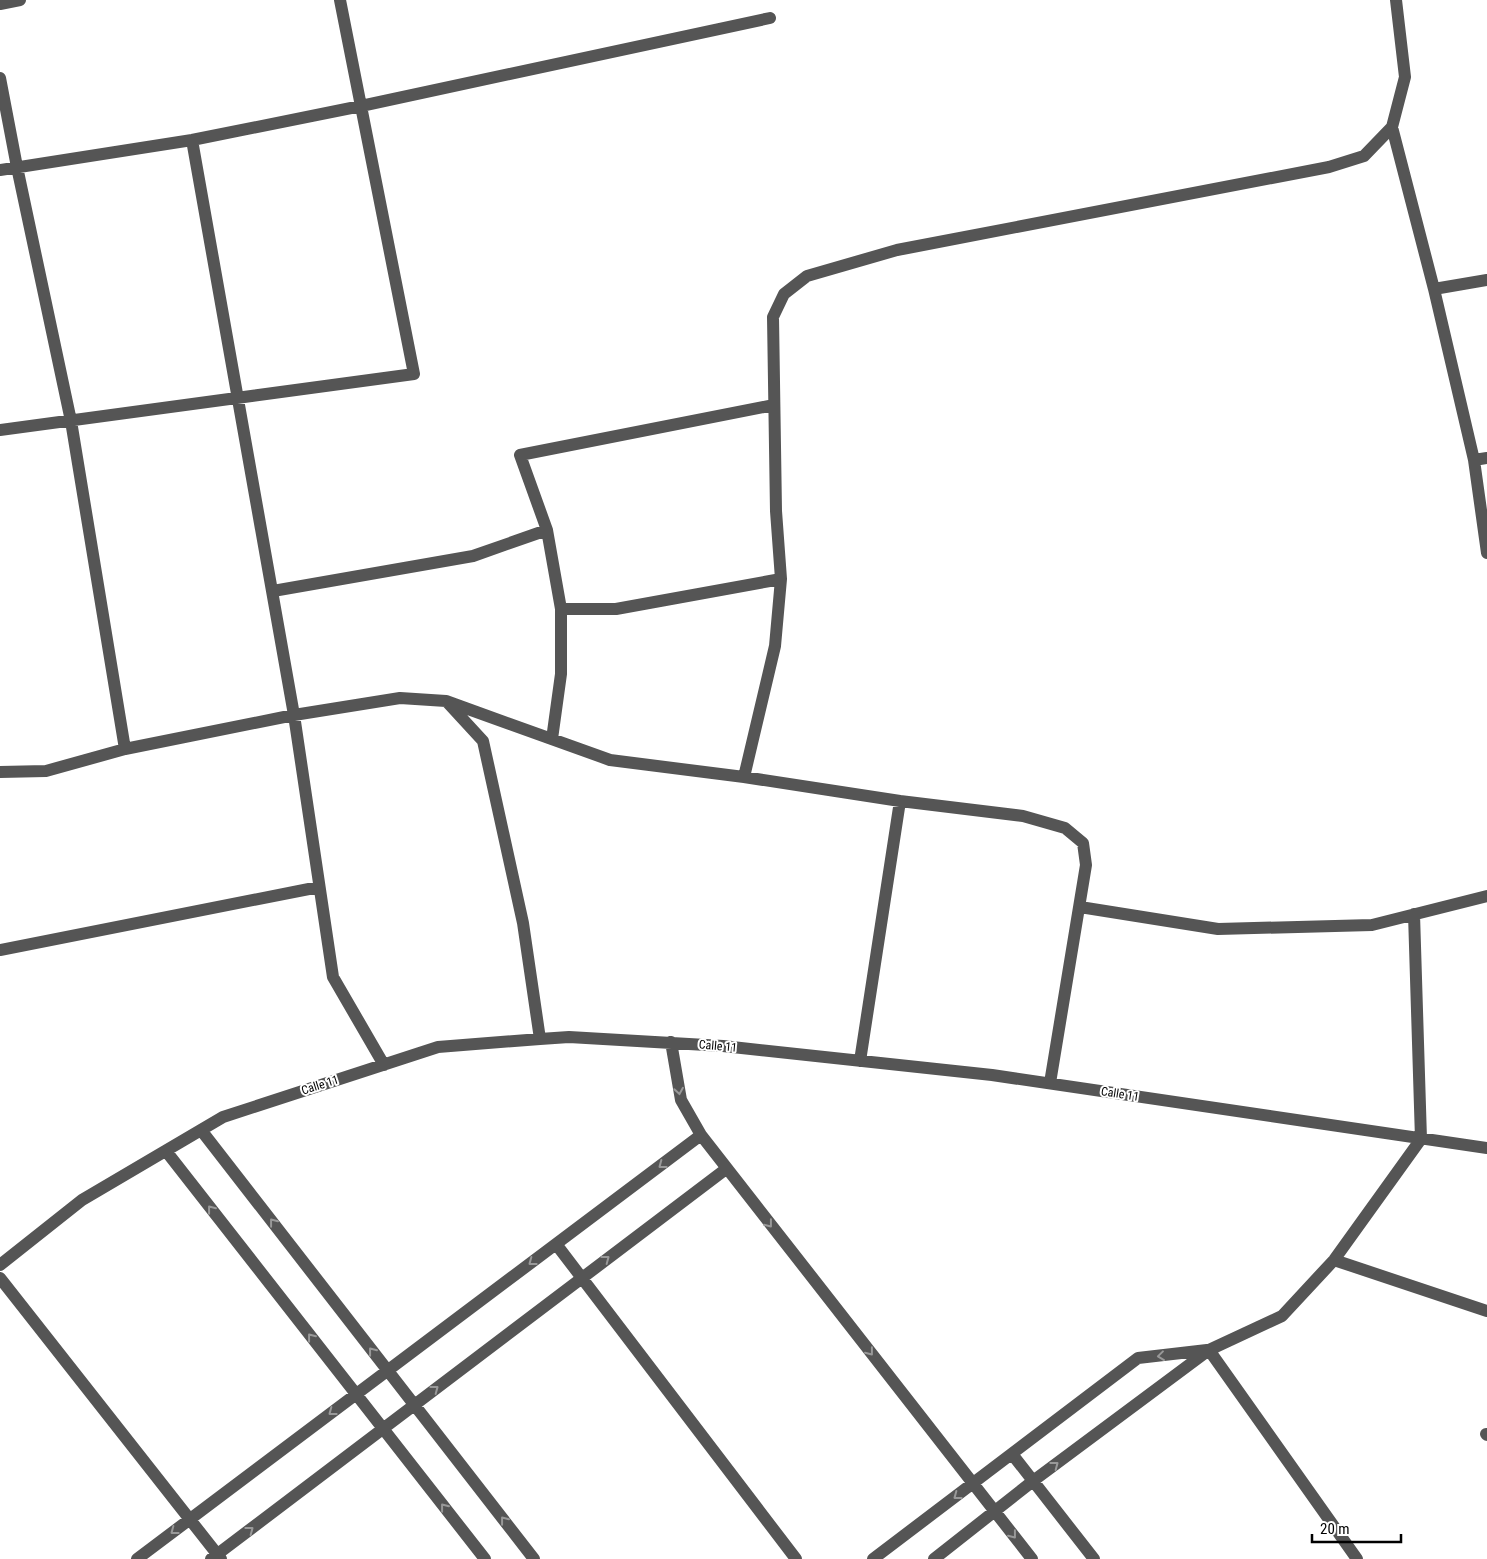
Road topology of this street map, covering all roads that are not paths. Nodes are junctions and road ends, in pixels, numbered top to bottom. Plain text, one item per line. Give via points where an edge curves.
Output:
1 (20, 0) edge
2 (340, 0) edge
3 (1396, 0) edge
4 (0, 4) edge
5 (770, 18) dead end
6 (0, 78) edge
7 (361, 106) junction
8 (1392, 127) junction
9 (192, 140) junction
10 (17, 166) junction
11 (0, 170) edge
12 (1487, 280) edge
13 (1434, 289) junction
14 (238, 398) junction
15 (774, 406) junction
16 (71, 421) junction
17 (0, 430) edge
18 (1481, 459) edge
19 (547, 530) junction
20 (1487, 553) edge
21 (781, 579) junction
22 (273, 591) junction
23 (561, 609) junction
24 (446, 701) junction
25 (294, 715) junction
26 (552, 740) junction
27 (125, 748) junction
28 (0, 772) edge
29 (744, 777) junction
30 (900, 801) junction
31 (320, 887) junction
32 (1487, 896) edge
33 (1080, 907) junction
34 (1414, 914) junction
35 (0, 950) edge
36 (540, 1039) junction
37 (671, 1042) junction
38 (860, 1061) junction
39 (384, 1065) junction
40 (1050, 1083) junction
41 (201, 1130) junction
42 (701, 1135) junction
43 (1420, 1139) junction
44 (1487, 1148) edge
45 (166, 1151) junction
46 (726, 1168) junction
47 (556, 1244) junction
48 (1334, 1260) junction
49 (0, 1265) edge
50 (0, 1278) edge
51 (581, 1278) junction
52 (1487, 1311) edge
53 (1209, 1350) junction
54 (388, 1371) junction
55 (356, 1394) junction
56 (414, 1405) junction
57 (383, 1429) junction
58 (1012, 1454) junction
59 (1033, 1481) junction
60 (972, 1484) junction
61 (994, 1511) junction
62 (190, 1519) junction
63 (216, 1557) edge
64 (137, 1559) edge
65 (484, 1559) edge
66 (534, 1559) edge
67 (796, 1559) edge
68 (873, 1559) edge
69 (934, 1559) edge
70 (1032, 1559) edge
71 (1094, 1559) edge
72 (1357, 1559) edge

1 - 4 street
2 - 7 street
3 - 8 street via 1405,78
5 - 7 street
6 - 10 street
7 - 9 street
7 - 14 street via 414,374
8 - 13 street
8 - 15 street via 1364,156 1329,167 897,250 806,276 784,294 773,316
9 - 10 street
9 - 14 street
10 - 11 street
10 - 16 street
12 - 13 street
13 - 18 street
14 - 16 street
14 - 22 street
15 - 19 street via 520,455
15 - 21 street
16 - 17 street
16 - 27 street
18 - 20 street
19 - 22 street via 474,556
19 - 23 street
21 - 23 street via 616,609
21 - 29 street via 775,646
22 - 25 street
23 - 26 street via 561,674
24 - 25 street via 400,698
24 - 26 street
24 - 36 street via 483,741 522,922
25 - 27 street
25 - 31 street
26 - 29 street via 610,760
27 - 28 street via 46,771
29 - 30 street
30 - 33 street via 1023,816 1065,828 1083,843 1086,865
30 - 38 street
31 - 35 street
31 - 39 street via 333,977
32 - 34 street
33 - 34 street via 1218,929 1372,925
33 - 40 street
34 - 43 street
36 - 37 street, Calle 11 via 569,1037
36 - 39 street, Calle 11 via 438,1048
37 - 38 street, Calle 11
37 -> 42 street via 681,1100
38 - 40 street, Calle 11
39 - 41 street, Calle 11 via 224,1117
40 - 43 street, Calle 11
41 - 45 street, Calle 11
54 -> 41 street
42 - 46 street
42 -> 47 street
43 - 44 street, Calle 11
43 - 48 street
45 - 49 street, Calle 11 via 82,1200
55 -> 45 street
51 -> 46 street
46 -> 60 street
47 - 51 street
47 -> 54 street
48 - 52 street
48 - 53 street via 1282,1316
50 - 62 street
56 -> 51 street
51 - 67 street
53 -> 58 street via 1138,1358
59 -> 53 street
53 - 72 street
54 - 55 street
54 - 56 street
55 - 57 street
55 -> 62 street
56 - 57 street
66 -> 56 street
63 -> 57 street
65 -> 57 street
58 - 59 street
58 - 60 street
59 - 61 street
59 - 71 street
60 - 61 street
60 -> 68 street
61 - 69 street
61 -> 70 street
62 - 63 street
62 -> 64 street

